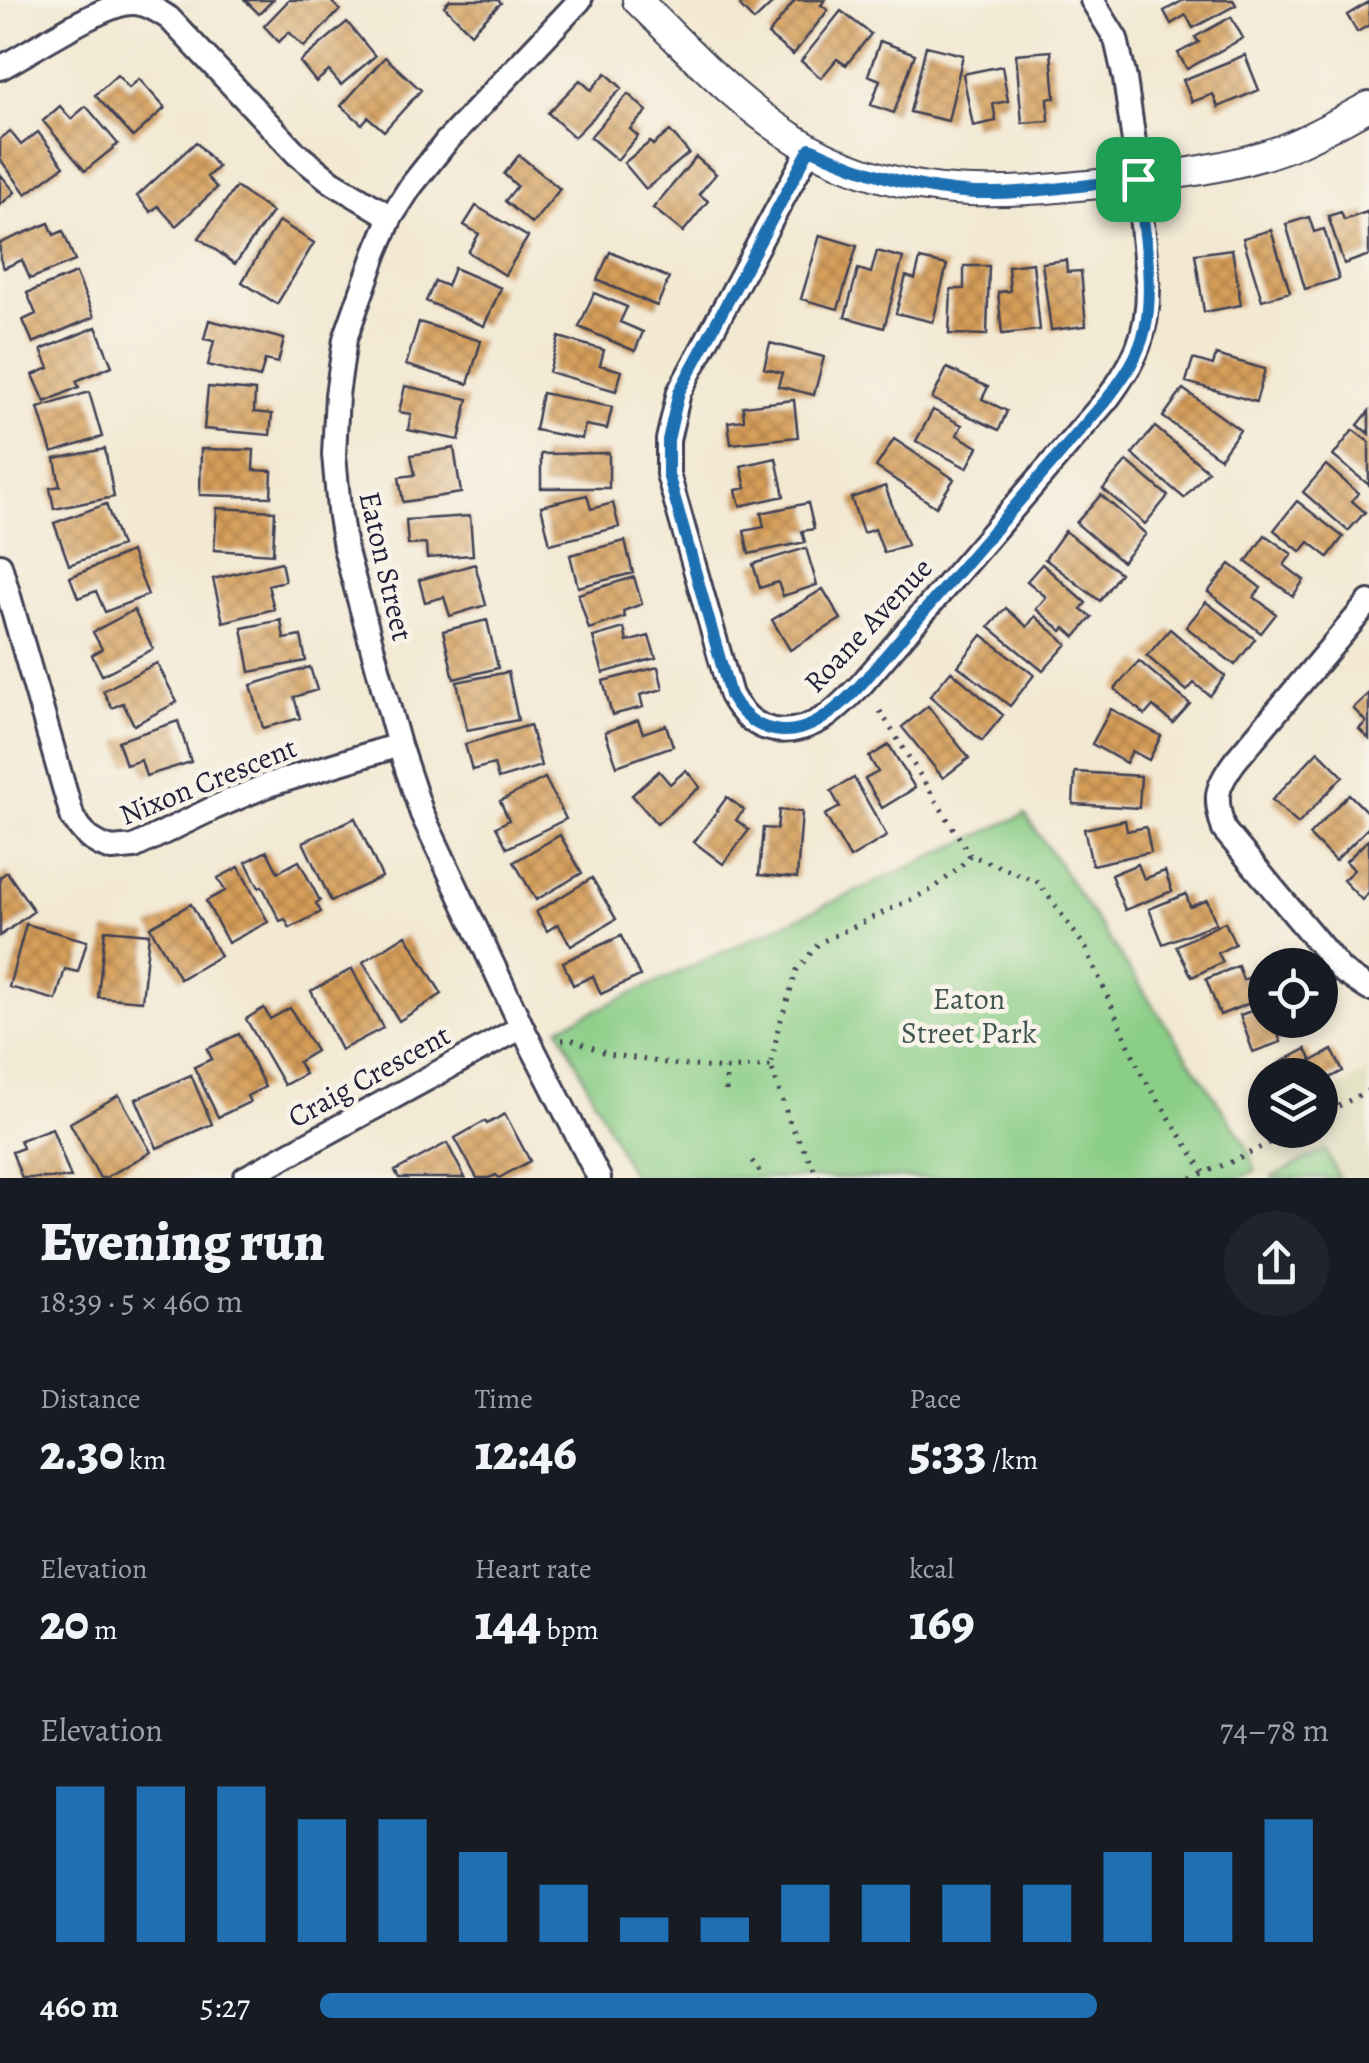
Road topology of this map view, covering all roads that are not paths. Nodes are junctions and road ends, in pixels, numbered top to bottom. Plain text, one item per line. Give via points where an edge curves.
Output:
1 (580, 0) edge
2 (636, 0) edge
3 (1092, 0) edge
4 (0, 68) edge
5 (1369, 106) edge
6 (810, 148) junction
7 (1138, 179) junction
8 (391, 217) junction
9 (0, 564) edge
10 (1369, 602) edge
11 (399, 744) junction
12 (1369, 989) edge
13 (522, 1028) junction
14 (245, 1178) edge
15 (599, 1178) edge

1 - 8 street, Eaton Street via 446,142
2 - 6 street via 736,96
3 - 7 street, Roane Avenue via 1116,39
4 - 8 street via 118,5 153,8 297,154
5 - 7 street via 1283,149 1212,170
6 - 7 street via 872,174 952,191
6 - 7 street, Roane Avenue via 679,392 668,440 668,474 730,695 750,722 780,731 827,716 860,686 1128,372 1148,312
8 - 11 street, Eaton Street via 345,339 334,455 345,548
9 - 11 street, Nixon Crescent via 73,819 100,845 145,844 268,785
10 - 12 street via 1219,782 1216,807 1224,830 1342,970
11 - 13 street, Eaton Street via 422,814
13 - 14 street, Craig Crescent
13 - 15 street, Eaton Street

